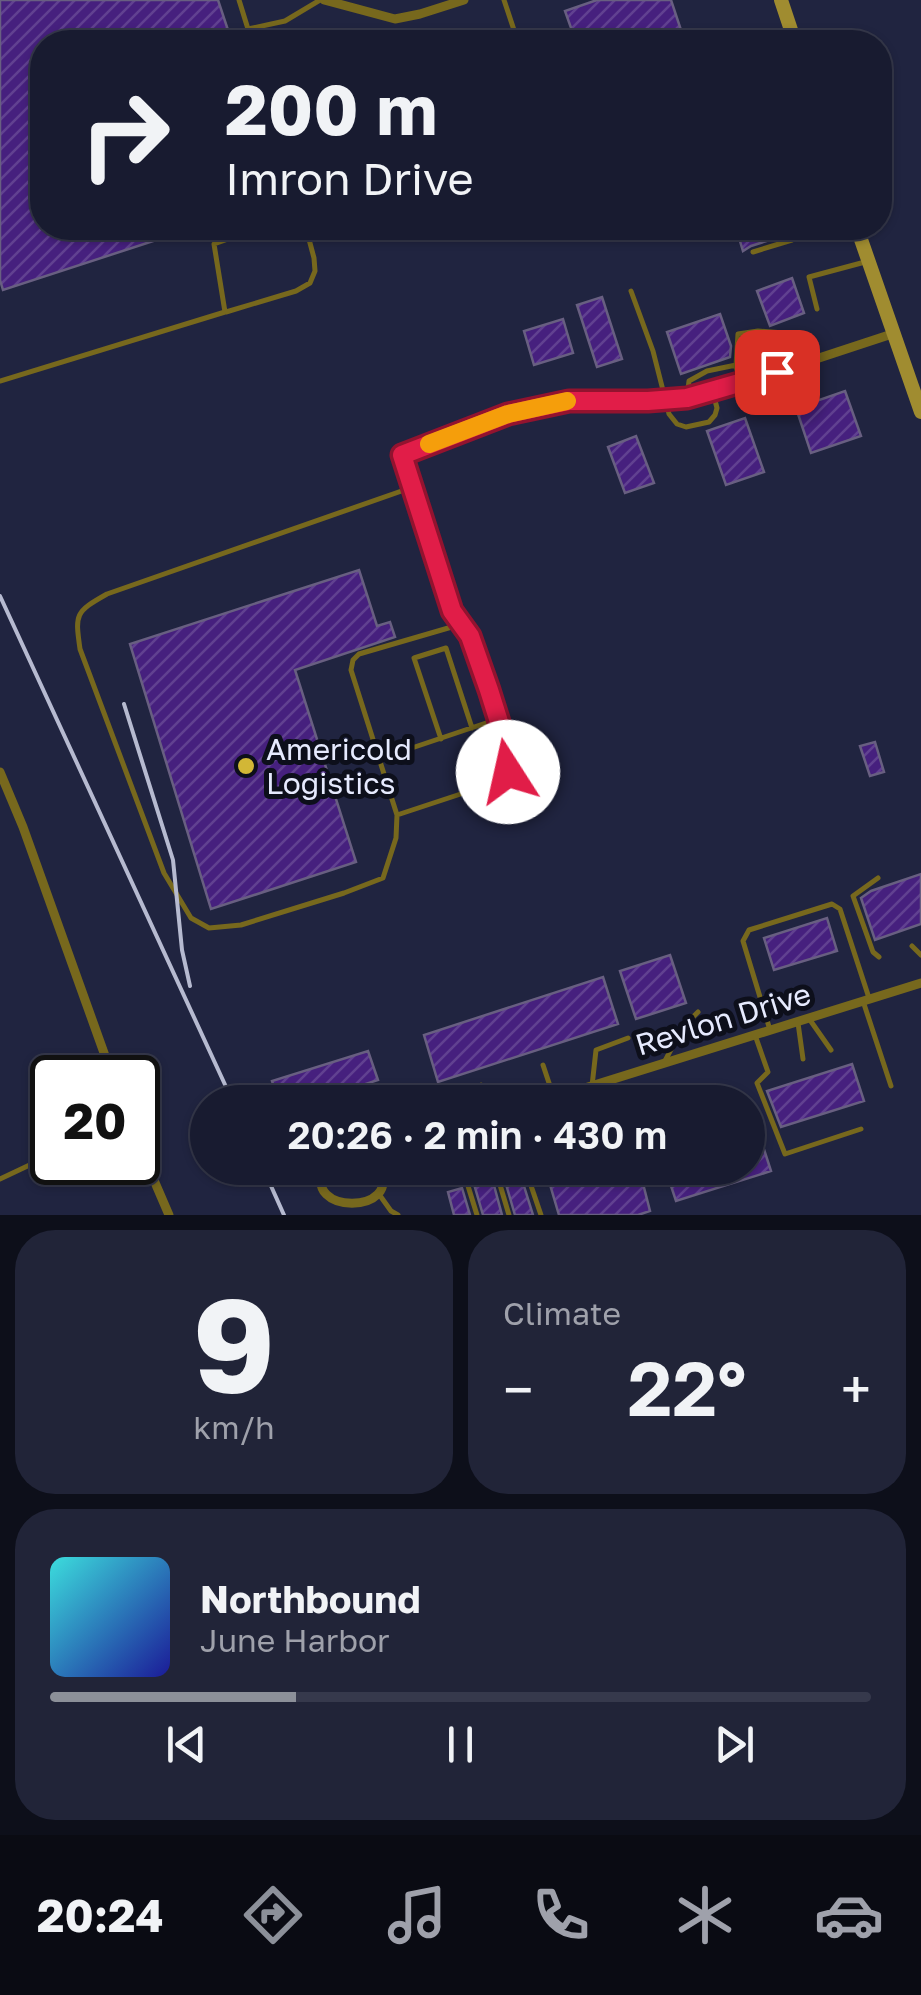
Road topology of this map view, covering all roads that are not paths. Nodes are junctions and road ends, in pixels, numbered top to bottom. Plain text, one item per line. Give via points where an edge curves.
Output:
1 (239, 0) edge
2 (322, 0) edge
3 (464, 0) edge
4 (504, 0) edge
5 (781, 0) edge
6 (248, 30) joint
7 (514, 30) edge
8 (791, 30) edge
9 (225, 240) edge
10 (309, 240) edge
11 (792, 240) edge
12 (861, 240) edge
13 (754, 252) dead end
14 (868, 261) junction
15 (631, 291) dead end
16 (817, 308) dead end
17 (225, 312) junction
18 (892, 334) junction
19 (736, 365) junction
20 (796, 366) junction
21 (0, 381) edge
22 (740, 383) junction
23 (712, 391) junction
24 (687, 398) junction
25 (664, 400) junction
26 (921, 412) edge
27 (402, 455) joint
28 (412, 487) junction
29 (462, 624) junction
30 (498, 720) junction
31 (472, 728) junction
32 (440, 739) junction
33 (380, 759) junction
34 (0, 772) edge
35 (397, 815) junction
36 (878, 878) dead end
37 (912, 946) dead end
38 (921, 955) edge
39 (879, 956) dead end
40 (921, 983) edge
41 (866, 1000) junction
42 (698, 1012) dead end
43 (803, 1020) junction
44 (770, 1030) junction
45 (755, 1035) junction
46 (628, 1038) dead end
47 (832, 1050) dead end
48 (106, 1055) edge
49 (803, 1059) dead end
50 (543, 1064) dead end
51 (664, 1064) junction
52 (550, 1085) edge
53 (592, 1085) edge
54 (595, 1085) edge
55 (890, 1086) dead end
56 (862, 1129) dead end
57 (30, 1165) edge
58 (0, 1179) edge
59 (156, 1185) edge
60 (322, 1185) edge
61 (382, 1185) edge
62 (468, 1185) edge
63 (500, 1185) edge
64 (531, 1185) edge
65 (380, 1197) junction
66 (342, 1213) edge
67 (360, 1214) edge
68 (169, 1215) edge
69 (398, 1215) edge
70 (477, 1215) edge
71 (509, 1215) edge
72 (541, 1215) edge

1 - 6 lane
2 - 3 street via 396,18
2 - 6 lane
4 - 7 lane
5 - 8 main road
9 - 17 lane via 214,244
10 - 17 lane via 315,271 310,283
11 - 13 lane
12 - 14 main road
14 - 16 lane via 809,277
14 - 18 main road
15 - 25 lane
17 - 21 lane
18 - 20 street
18 - 26 main road
19 - 20 lane via 738,334 758,330 784,333
19 - 22 lane
19 - 24 lane via 689,381
20 - 22 street
22 - 23 street
23 - 24 street
23 - 25 lane via 717,408 708,422 676,424
24 - 25 street
25 - 27 street via 569,401 508,414
27 - 28 lane
28 - 29 lane
28 - 35 lane via 107,594 85,606 76,621 80,650 164,873 191,918 209,928 240,926 383,878
29 - 30 lane
29 - 33 lane via 353,660
30 - 31 lane
30 - 35 lane via 511,760 508,772 494,783
31 - 32 lane
31 - 32 lane via 446,648 414,658
32 - 33 lane
33 - 35 lane
34 - 48 street
36 - 39 lane via 853,896
37 - 38 lane
40 - 41 street, Revlon Drive
41 - 43 street, Revlon Drive
41 - 44 lane via 840,909 816,909 749,930 742,941
41 - 55 lane
42 - 51 lane
43 - 44 street, Revlon Drive
43 - 47 lane
43 - 49 lane
44 - 45 street, Revlon Drive
45 - 51 street, Revlon Drive
45 - 56 lane via 768,1072 757,1084 785,1154
46 - 53 lane via 596,1050
50 - 52 lane
51 - 54 street, Revlon Drive
57 - 58 lane
59 - 68 street
60 - 66 street via 327,1202
61 - 65 street
62 - 70 lane
63 - 71 lane
64 - 72 lane
65 - 67 street
65 - 69 lane

